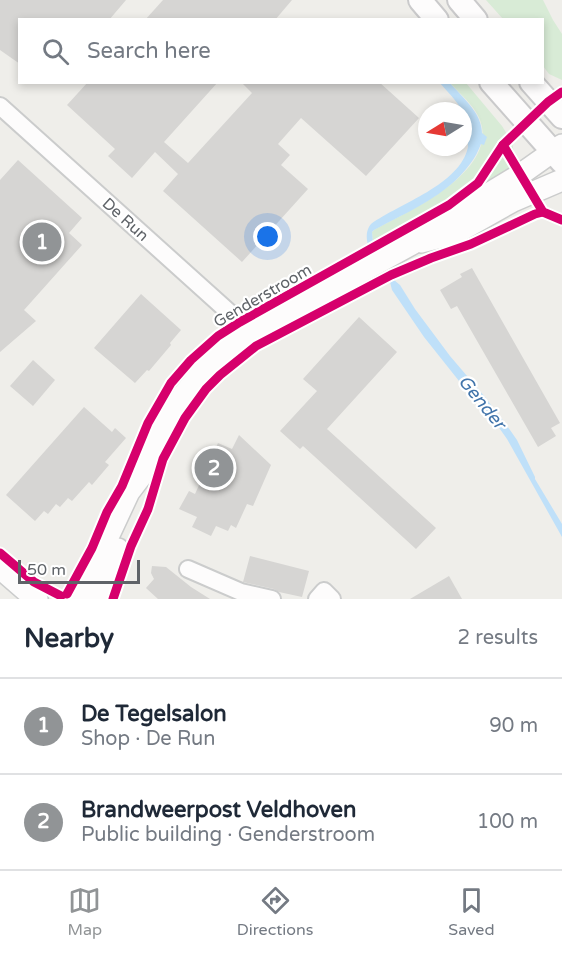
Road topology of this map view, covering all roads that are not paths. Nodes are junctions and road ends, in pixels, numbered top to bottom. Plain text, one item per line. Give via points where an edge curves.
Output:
1 (420, 0) edge
2 (459, 0) edge
3 (435, 18) edge
4 (474, 18) edge
5 (493, 84) edge
6 (533, 84) edge
7 (0, 106) edge
8 (562, 117) edge
9 (559, 153) edge
10 (562, 180) edge
11 (412, 244) junction
12 (248, 334) junction
13 (142, 475) junction
14 (0, 568) edge
15 (188, 569) dead end
16 (0, 585) edge
17 (14, 599) edge
18 (37, 599) edge
19 (79, 599) edge
20 (98, 599) edge
21 (272, 599) edge
22 (317, 599) edge
23 (332, 599) edge

1 - 3 main road
2 - 4 main road
5 - 9 main road
6 - 8 main road
7 - 12 street, De Run via 240,322
9 - 11 street, Genderstroom via 427,231
10 - 11 street, Genderstroom via 456,232
11 - 12 street, Genderstroom
12 - 13 street, Genderstroom via 221,354 184,394
13 - 19 street, Genderstroom via 129,492
13 - 20 street, Genderstroom via 140,496
14 - 18 street
15 - 21 street via 241,592
16 - 17 street
22 - 23 street via 324,591

